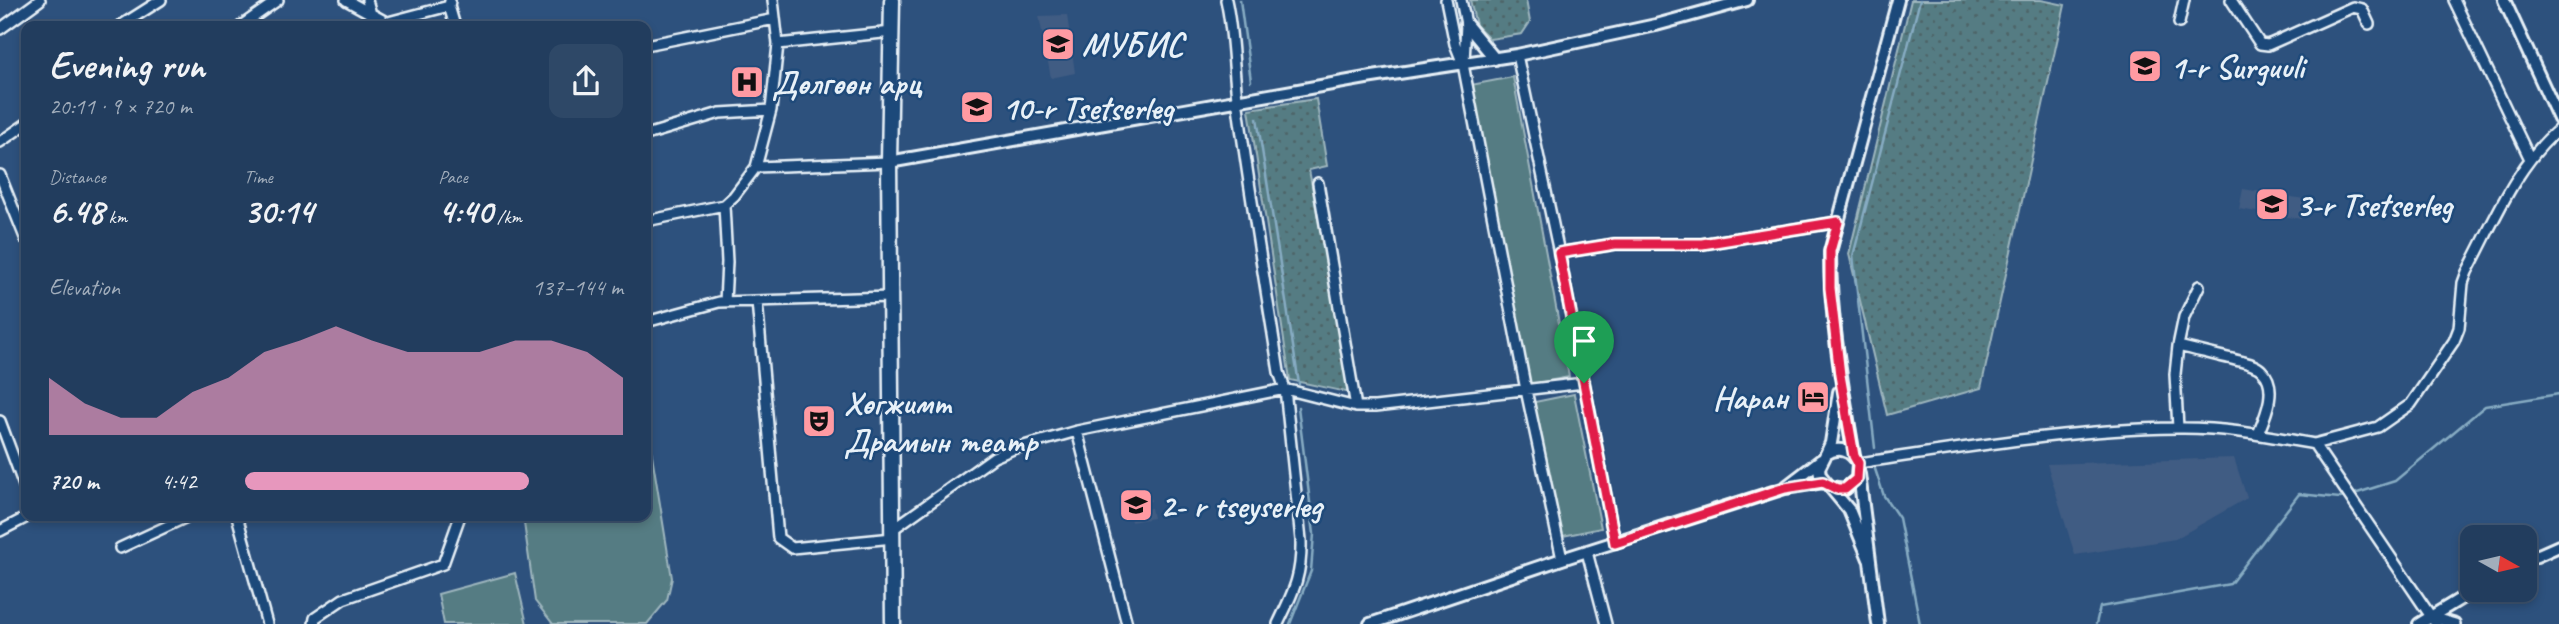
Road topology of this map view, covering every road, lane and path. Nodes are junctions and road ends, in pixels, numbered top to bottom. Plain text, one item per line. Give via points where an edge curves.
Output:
1 (40, 0) edge
2 (161, 0) edge
3 (278, 0) edge
4 (346, 0) edge
5 (367, 0) edge
6 (773, 0) edge
7 (892, 0) edge
8 (1226, 0) edge
9 (1447, 0) edge
10 (1461, 0) edge
11 (1747, 0) edge
12 (1891, 0) edge
13 (1898, 0) edge
14 (2184, 0) edge
15 (2231, 0) edge
16 (2454, 0) edge
17 (2504, 0) edge
18 (450, 3) edge
19 (1895, 13) junction
20 (371, 14) junction
21 (775, 19) junction
22 (128, 21) edge
23 (248, 21) edge
24 (384, 21) edge
25 (389, 21) edge
26 (453, 21) edge
27 (2179, 23) dead end
28 (1466, 24) junction
29 (2370, 24) dead end
30 (0, 29) edge
31 (892, 32) junction
32 (651, 44) edge
33 (778, 44) junction
34 (1517, 55) junction
35 (1495, 59) junction
36 (1463, 64) junction
37 (1237, 103) junction
38 (771, 110) junction
39 (2559, 119) edge
40 (21, 127) edge
41 (2559, 129) edge
42 (651, 134) edge
43 (0, 142) edge
44 (2530, 159) junction
45 (889, 162) junction
46 (756, 167) junction
47 (0, 175) edge
48 (1318, 183) dead end
49 (724, 205) junction
50 (651, 220) edge
51 (1838, 222) junction
52 (21, 228) edge
53 (1559, 253) junction
54 (2199, 286) dead end
55 (891, 297) junction
56 (757, 301) junction
57 (725, 302) junction
58 (651, 322) edge
59 (2178, 346) junction
60 (1840, 375) junction
61 (1584, 383) junction
62 (1285, 389) junction
63 (1526, 390) junction
64 (1356, 407) junction
65 (0, 421) edge
66 (2178, 428) junction
67 (1077, 430) junction
68 (2258, 434) junction
69 (2314, 444) junction
70 (1823, 457) junction
71 (1857, 464) junction
72 (21, 478) edge
73 (1826, 485) junction
74 (1785, 488) junction
75 (21, 520) edge
76 (177, 521) edge
77 (238, 521) edge
78 (458, 521) edge
79 (0, 531) edge
80 (893, 533) junction
81 (1615, 543) junction
82 (2559, 546) edge
83 (120, 548) dead end
84 (1587, 552) junction
85 (2538, 555) edge
86 (1562, 559) junction
87 (1869, 559) junction
88 (2460, 601) edge
89 (2431, 622) edge
90 (267, 624) edge
91 (314, 624) edge
92 (893, 624) edge
93 (1127, 624) edge
94 (1278, 624) edge
95 (1370, 624) edge
96 (1606, 624) edge
97 (1878, 624) edge
98 (2420, 624) edge
99 (2455, 624) edge

1 - 30 street
2 - 22 street
3 - 23 street
4 - 20 street
5 - 20 street
6 - 21 street
7 - 31 highway
8 - 37 street via 1233,30
9 - 36 street
10 - 28 street
11 - 34 street
12 - 19 street
13 - 19 street
14 - 27 street
15 - 29 street via 2260,44 2268,45 2353,7 2361,9
16 - 44 street
17 - 39 street
18 - 25 street
18 - 26 street
19 - 51 street
20 - 24 street
21 - 32 street
21 - 33 street
28 - 35 street
28 - 36 street
31 - 33 street
31 - 45 highway
33 - 38 street
34 - 35 street
34 - 53 street
35 - 36 street
36 - 37 street
36 - 63 street
37 - 45 street
37 - 62 street
38 - 42 street via 720,113
38 - 46 street
40 - 43 street
41 - 44 street
44 - 69 street via 2467,272 2454,341 2411,404 2378,427
45 - 46 street
45 - 55 highway
46 - 49 street
47 - 52 street
48 - 64 street
49 - 50 street
49 - 57 street
51 - 53 street via 1702,244 1615,244
51 - 60 street via 1830,251 1830,288
53 - 61 street
54 - 59 street via 2184,317
55 - 56 street
55 - 80 highway
56 - 57 street
56 - 80 street via 778,538 792,548
57 - 58 street
59 - 66 street
59 - 68 street via 2262,369 2269,402
60 - 70 street via 1836,421
60 - 71 street
61 - 63 street
61 - 81 street
62 - 64 street
62 - 67 street
62 - 94 street via 1302,564
63 - 64 street
63 - 86 street
65 - 72 street
66 - 68 street
66 - 71 street via 2034,437
67 - 80 street via 994,457
67 - 93 street
68 - 69 street
69 - 89 street
70 - 71 street via 1840,449
70 - 73 street via 1819,468
70 - 74 street
71 - 73 street via 1852,485 1837,489
71 - 87 street
73 - 74 street
73 - 87 street via 1849,510
74 - 81 street
75 - 79 street
76 - 83 street
77 - 90 street
78 - 91 street via 443,564 343,599
80 - 92 highway
81 - 84 street
82 - 85 street
84 - 86 street
84 - 96 street
86 - 95 street
87 - 97 street
88 - 89 street
89 - 98 street
89 - 99 street

